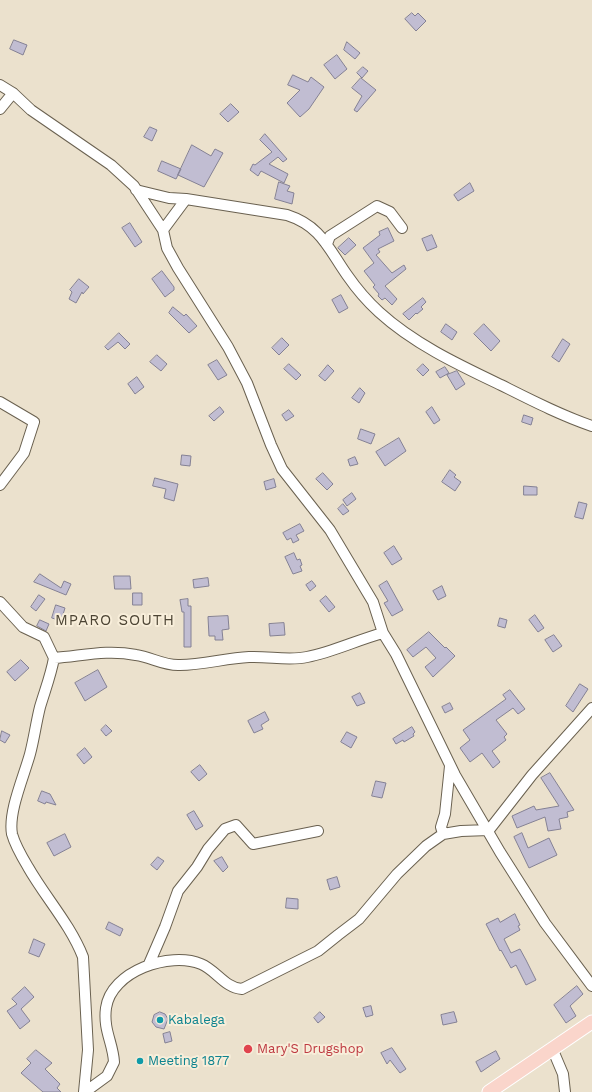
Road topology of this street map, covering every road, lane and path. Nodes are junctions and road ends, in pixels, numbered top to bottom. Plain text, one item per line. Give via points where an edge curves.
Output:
1 (0, 85) edge
2 (13, 93) junction
3 (0, 109) edge
4 (136, 190) junction
5 (186, 199) junction
6 (402, 228) dead end
7 (163, 230) junction
8 (327, 244) junction
9 (0, 402) edge
10 (592, 426) edge
11 (0, 485) edge
12 (0, 602) edge
13 (382, 633) junction
14 (54, 658) junction
15 (592, 708) edge
16 (450, 765) junction
17 (488, 830) junction
18 (318, 831) dead end
19 (443, 834) junction
20 (149, 964) junction
21 (592, 986) edge
22 (592, 1022) edge
23 (552, 1048) junction
24 (85, 1092) edge
25 (489, 1092) edge
26 (565, 1092) edge

1 - 2 street
2 - 3 street
2 - 4 street via 31,110 111,165
4 - 5 street via 169,198
4 - 7 street
5 - 7 street
5 - 8 street via 287,215 312,227
6 - 8 street via 390,212 377,206 330,236
7 - 13 street via 167,248 228,347 247,383 282,469 330,530 373,602
8 - 10 street via 348,276 379,311 415,340 475,373 545,407
9 - 11 street via 34,422 24,453
12 - 14 street via 23,627 44,637
13 - 14 street via 309,657 295,659 251,657 178,665 117,652
13 - 16 street via 396,654
14 - 24 street via 16,801 12,833 22,857 66,924 83,957 88,1050
15 - 17 street via 532,775
16 - 17 street
16 - 19 street via 441,827
17 - 19 street
17 - 21 street via 545,923
18 - 20 street via 253,844 236,825 225,829 178,891
19 - 20 street via 417,854 376,901 348,927 318,950 248,987 231,987 212,969 195,961 164,960
20 - 24 street via 126,978 110,995 106,1007 106,1031 114,1062 107,1076
22 - 23 main road
23 - 25 main road
23 - 26 street via 563,1074

